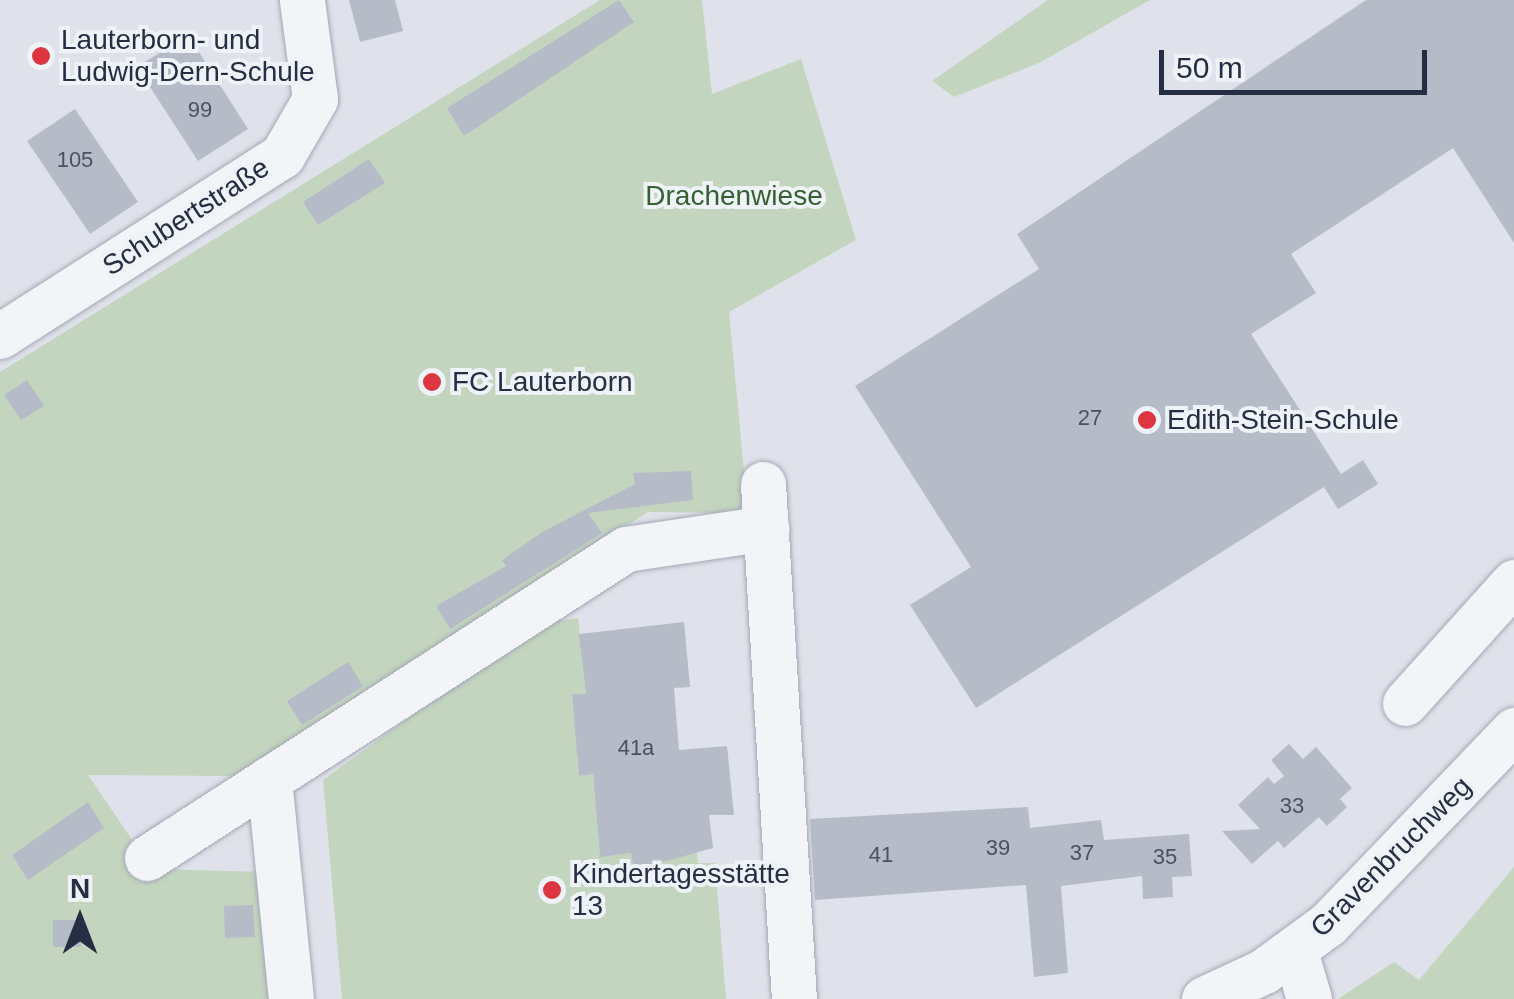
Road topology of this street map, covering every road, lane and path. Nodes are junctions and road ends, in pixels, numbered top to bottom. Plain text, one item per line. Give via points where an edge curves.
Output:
1 (302, 0) edge
2 (0, 336) edge
3 (1514, 582) edge
4 (1404, 703) dead end
5 (1514, 730) edge
6 (269, 779) junction
7 (147, 858) dead end
8 (1295, 951) junction
9 (291, 999) edge
10 (794, 999) edge
11 (1204, 999) edge
12 (1309, 999) edge

1 - 2 street, Schubertstraße via 314,43 315,99 282,156
3 - 4 street
5 - 8 street, Gravenbruchweg via 1364,890
6 - 7 street
6 - 9 street
6 - 10 street via 626,549 765,506
8 - 11 street, Gravenbruchweg
8 - 12 street

